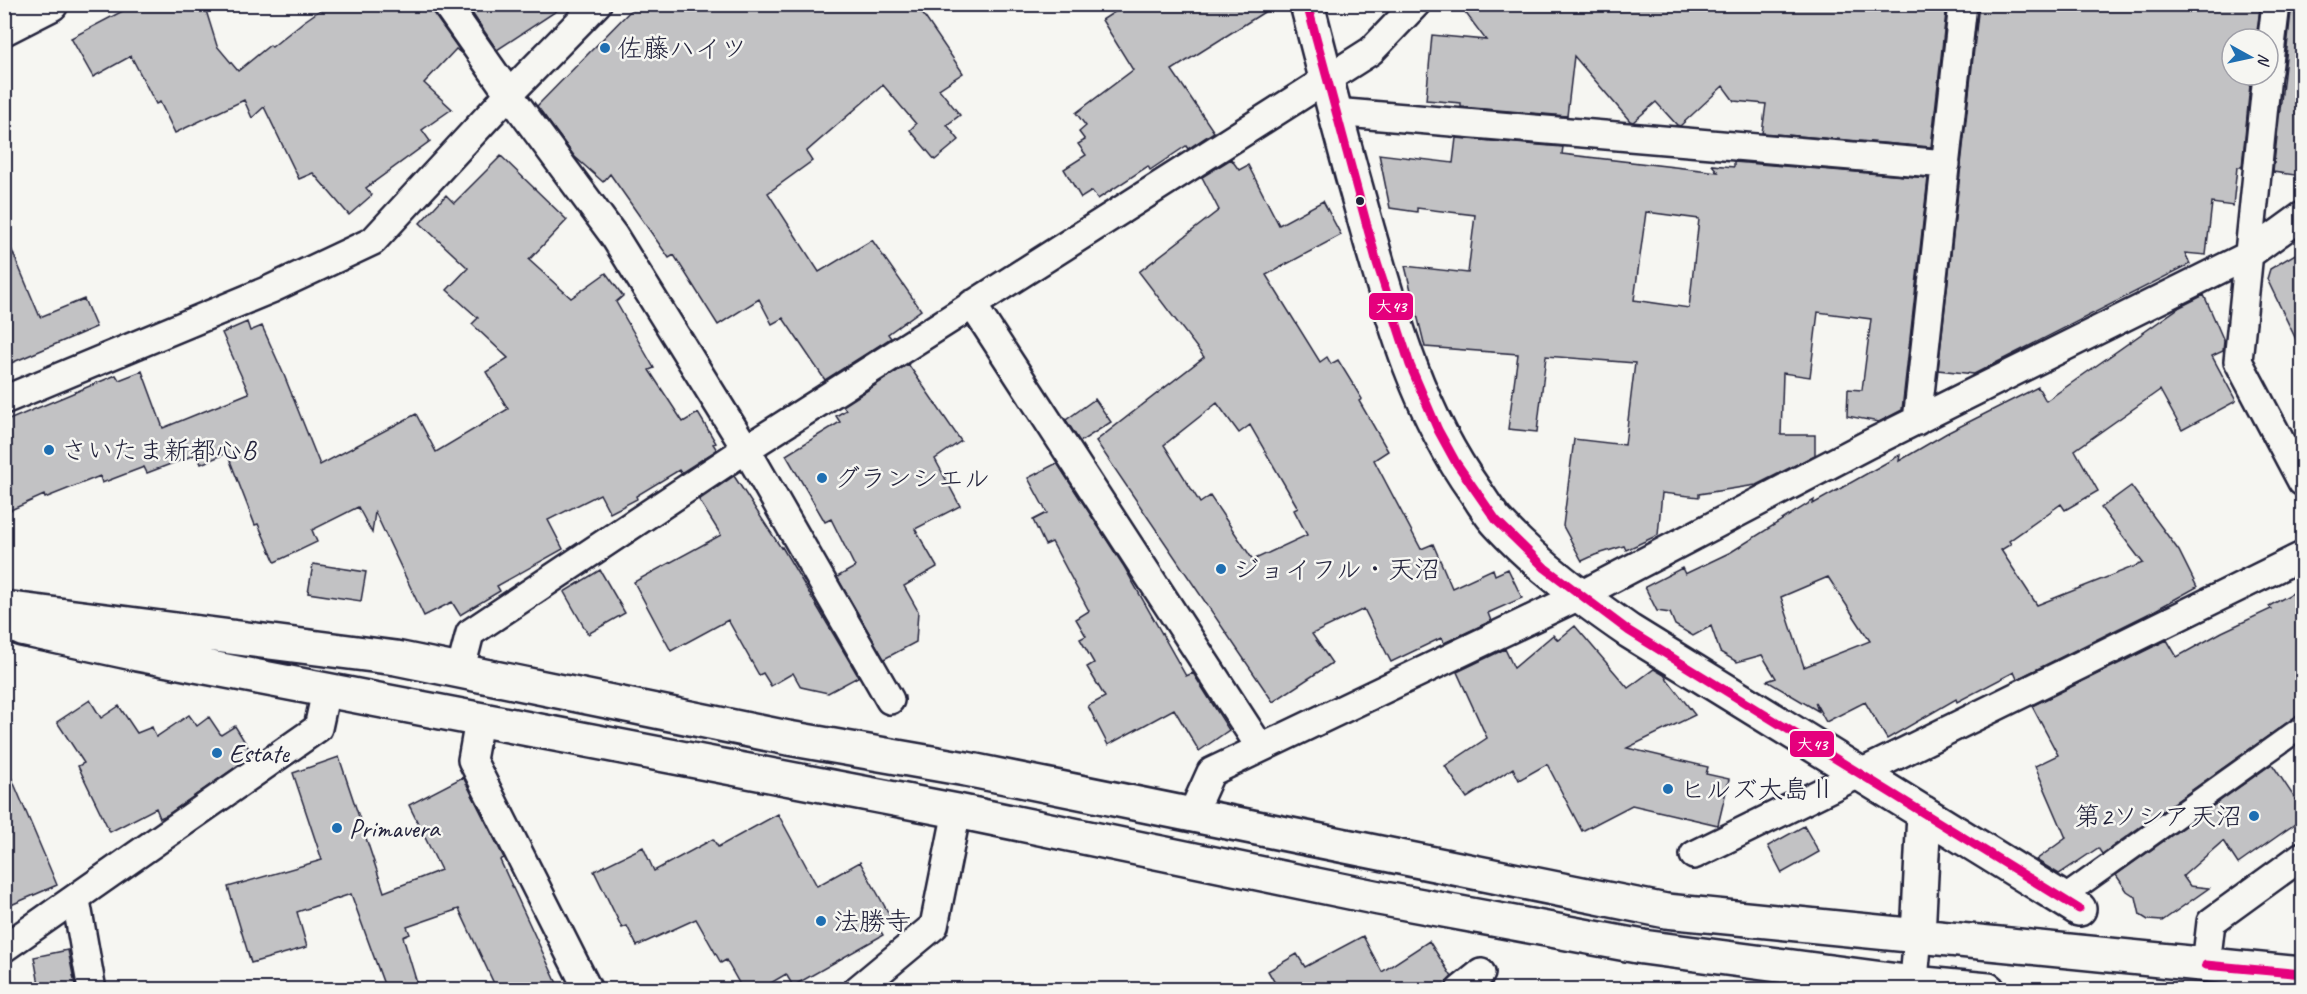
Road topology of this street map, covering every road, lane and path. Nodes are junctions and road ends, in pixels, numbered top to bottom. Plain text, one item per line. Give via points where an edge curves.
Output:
1 (51, 4) edge
2 (446, 4) edge
3 (597, 4) edge
4 (1307, 4) edge
5 (1416, 4) edge
6 (1963, 4) edge
7 (2276, 4) edge
8 (2273, 27) edge
9 (4, 28) edge
10 (1326, 78) junction
11 (2266, 87) edge
12 (509, 94) junction
13 (1334, 112) junction
14 (1946, 164) junction
15 (2302, 216) edge
16 (2247, 256) junction
17 (972, 304) junction
18 (4, 400) edge
19 (1917, 421) junction
20 (746, 449) junction
21 (2299, 465) edge
22 (2302, 556) edge
23 (1579, 596) junction
24 (4, 608) edge
25 (4, 625) edge
26 (460, 672) junction
27 (326, 691) junction
28 (890, 700) dead end
29 (479, 721) junction
30 (2302, 727) edge
31 (1260, 747) junction
32 (1861, 774) junction
33 (957, 812) junction
34 (1924, 813) junction
35 (1192, 814) junction
36 (1694, 855) dead end
37 (2302, 856) edge
38 (76, 900) junction
39 (2070, 904) joint
40 (1918, 936) junction
41 (4, 948) edge
42 (2206, 965) junction
43 (1481, 973) dead end
44 (2302, 974) edge
45 (1913, 986) edge
46 (92, 990) edge
47 (588, 990) edge
48 (857, 990) edge
49 (1460, 990) edge
50 (1988, 990) edge

1 - 9 street
2 - 12 street
3 - 12 street
4 - 10 street
5 - 10 street via 1371,51
6 - 14 street
7 - 8 street
10 - 13 street
10 - 17 street
11 - 16 street
12 - 18 street via 373,241 271,289
12 - 20 street via 614,236
13 - 14 street
13 - 23 street via 1392,314 1412,374 1435,425 1462,473 1498,523
14 - 19 street
15 - 16 street
16 - 19 street
16 - 21 street via 2238,361
17 - 20 street
17 - 31 street
19 - 23 street
20 - 26 street via 470,633
20 - 28 street
22 - 32 street
23 - 31 street
23 - 32 street
24 - 26 street via 396,658
25 - 27 street
26 - 35 street
27 - 29 street
27 - 38 street via 318,728
29 - 33 street
29 - 47 street via 472,760
30 - 39 street
31 - 35 street via 1211,772
32 - 34 street
32 - 36 street
33 - 45 street via 1643,947
33 - 48 street via 934,926
34 - 39 street
34 - 40 street
35 - 40 street via 1666,911
37 - 42 street via 2211,922
38 - 41 street
38 - 46 street
40 - 42 street
40 - 45 street
42 - 44 street
43 - 49 street
45 - 50 street

